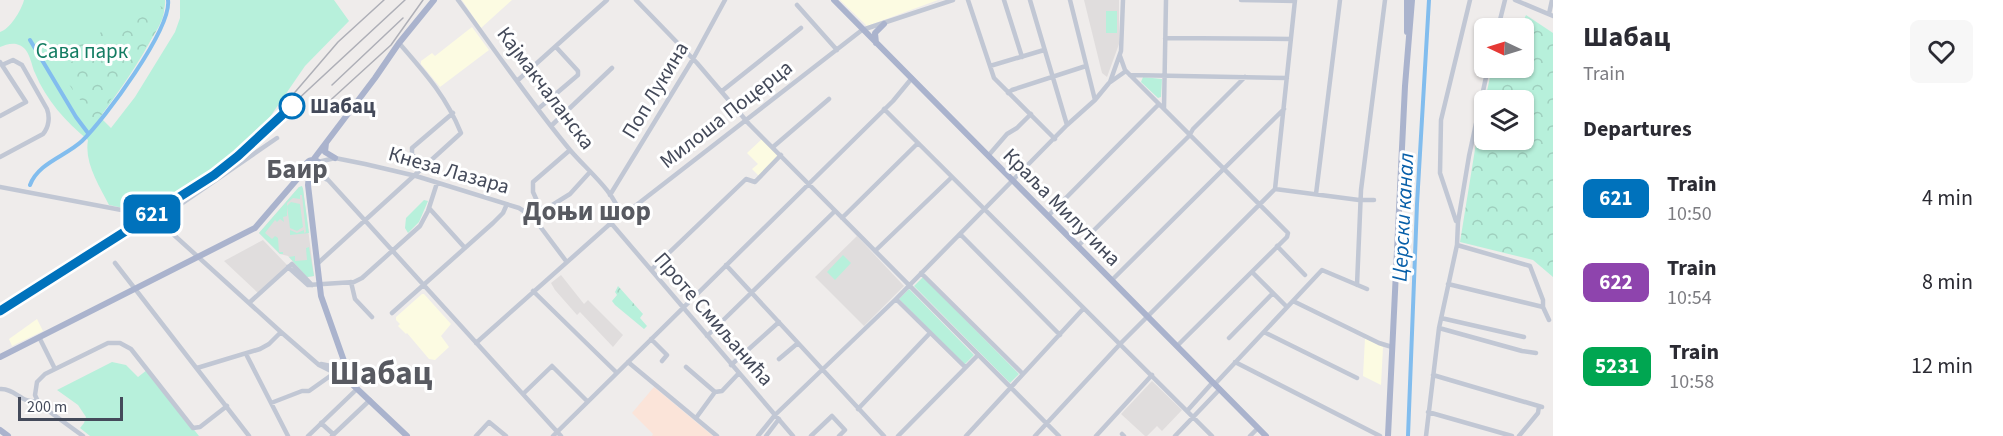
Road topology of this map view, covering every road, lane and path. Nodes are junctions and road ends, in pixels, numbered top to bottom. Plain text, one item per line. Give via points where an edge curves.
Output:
1 (434, 0) edge
2 (458, 0) edge
3 (607, 0) edge
4 (636, 0) edge
5 (725, 0) edge
6 (834, 0) edge
7 (953, 0) edge
8 (968, 0) edge
9 (1004, 0) edge
10 (1030, 0) edge
11 (1070, 0) edge
12 (1123, 0) edge
13 (1166, 0) edge
14 (1240, 0) edge
15 (1340, 0) edge
16 (1385, 0) edge
17 (1410, 0) edge
18 (1470, 0) edge
19 (1505, 0) edge
20 (1515, 0) edge
21 (1552, 0) edge
22 (1295, 1) edge
23 (796, 5) dead end
24 (1551, 15) edge
25 (1500, 18) edge
26 (884, 24) junction
27 (801, 28) dead end
28 (862, 30) junction
29 (1165, 38) junction
30 (1291, 39) junction
31 (399, 43) junction
32 (876, 43) junction
33 (555, 46) junction
34 (1408, 49) junction
35 (837, 50) junction
36 (1044, 50) junction
37 (1120, 56) junction
38 (1022, 57) junction
39 (693, 59) junction
40 (1, 64) edge
41 (990, 66) junction
42 (1086, 66) junction
43 (612, 68) dead end
44 (1126, 71) junction
45 (1130, 75) junction
46 (1164, 76) junction
47 (1052, 77) junction
48 (1245, 77) junction
49 (912, 78) junction
50 (1287, 78) junction
51 (1486, 78) edge
52 (517, 81) junction
53 (1109, 83) junction
54 (722, 91) junction
55 (1008, 93) junction
56 (830, 99) dead end
57 (1095, 100) junction
58 (1159, 104) junction
59 (538, 109) junction
60 (884, 109) junction
61 (1164, 109) junction
62 (1284, 109) junction
63 (453, 113) junction
64 (1031, 114) junction
65 (0, 116) edge
66 (746, 120) junction
67 (1067, 125) junction
68 (551, 126) junction
69 (1190, 135) junction
70 (277, 138) dead end
71 (1055, 139) junction
72 (918, 143) junction
73 (325, 144) junction
74 (773, 147) junction
75 (570, 150) junction
76 (781, 155) junction
77 (0, 156) edge
78 (988, 156) junction
79 (335, 158) junction
80 (423, 166) junction
81 (314, 169) junction
82 (1224, 169) junction
83 (590, 172) junction
84 (412, 175) junction
85 (952, 177) junction
86 (1013, 181) junction
87 (295, 182) junction
88 (437, 183) junction
89 (808, 184) junction
90 (0, 187) edge
91 (308, 187) junction
92 (1275, 189) junction
93 (1316, 194) junction
94 (610, 195) junction
95 (1361, 200) junction
96 (1374, 200) dead end
97 (507, 204) junction
98 (1259, 204) junction
99 (429, 208) junction
100 (984, 210) junction
101 (835, 211) junction
102 (542, 212) junction
103 (620, 215) junction
104 (1048, 216) junction
105 (533, 217) junction
106 (842, 218) junction
107 (366, 219) junction
108 (158, 220) junction
109 (1458, 222) junction
110 (611, 224) junction
111 (960, 234) junction
112 (1456, 245) junction
113 (1078, 246) junction
114 (1277, 246) junction
115 (465, 248) junction
116 (875, 250) junction
117 (394, 251) junction
118 (199, 257) junction
119 (566, 261) junction
120 (115, 263) dead end
121 (317, 264) junction
122 (726, 266) junction
123 (651, 270) junction
124 (1252, 272) junction
125 (921, 273) junction
126 (1305, 275) dead end
127 (1112, 280) junction
128 (351, 282) junction
129 (1448, 284) junction
130 (316, 285) junction
131 (424, 285) junction
132 (909, 285) junction
133 (1357, 285) junction
134 (135, 288) junction
135 (1367, 289) dead end
136 (533, 291) junction
137 (752, 293) junction
138 (1273, 293) junction
139 (896, 299) junction
140 (1293, 301) junction
141 (249, 303) junction
142 (1543, 307) junction
143 (1287, 308) junction
144 (682, 309) junction
145 (1083, 309) junction
146 (392, 313) dead end
147 (1148, 316) junction
148 (372, 317) dead end
149 (1441, 318) junction
150 (1550, 320) dead end
151 (779, 322) junction
152 (1439, 328) junction
153 (281, 332) junction
154 (1264, 332) junction
155 (930, 333) junction
156 (1060, 335) junction
157 (38, 336) junction
158 (707, 336) junction
159 (1524, 337) dead end
160 (1229, 338) dead end
161 (651, 339) junction
162 (476, 343) junction
163 (798, 343) junction
164 (1120, 345) junction
165 (1177, 346) junction
166 (1392, 347) junction
167 (1536, 353) dead end
168 (246, 354) junction
169 (978, 354) junction
170 (0, 357) edge
171 (779, 359) dead end
172 (662, 361) dead end
173 (628, 362) junction
174 (1235, 362) junction
175 (731, 365) junction
176 (686, 367) dead end
177 (965, 367) junction
178 (197, 368) junction
179 (55, 369) junction
180 (338, 370) junction
181 (824, 370) junction
182 (616, 373) junction
183 (739, 374) junction
184 (1023, 374) junction
185 (1152, 375) junction
186 (1433, 375) junction
187 (1357, 378) dead end
188 (1216, 385) junction
189 (355, 387) junction
190 (1011, 387) junction
191 (0, 389) edge
192 (716, 392) junction
193 (523, 394) junction
194 (370, 400) junction
195 (37, 401) junction
196 (587, 401) junction
197 (271, 403) junction
198 (226, 406) junction
199 (858, 409) junction
200 (1187, 411) junction
201 (1428, 412) junction
202 (1193, 416) junction
203 (777, 417) junction
204 (696, 418) junction
205 (321, 423) junction
206 (1047, 423) junction
207 (1258, 428) junction
208 (0, 430) edge
209 (332, 435) edge
210 (557, 435) edge
211 (1384, 435) edge
212 (9, 436) edge
213 (83, 436) edge
214 (249, 436) edge
215 (288, 436) edge
216 (308, 436) edge
217 (407, 436) edge
218 (476, 436) edge
219 (506, 436) edge
220 (717, 436) edge
221 (758, 436) edge
222 (765, 436) edge
223 (793, 436) edge
224 (811, 436) edge
225 (839, 436) edge
226 (884, 436) edge
227 (898, 436) edge
228 (966, 436) edge
229 (1035, 436) edge
230 (1059, 436) edge
231 (1096, 436) edge
232 (1175, 436) edge
233 (1212, 436) edge
234 (1250, 436) edge
235 (1266, 436) edge
236 (1426, 436) edge
237 (1512, 436) edge
238 (1520, 436) edge

1 - 31 main road
2 - 52 street, Кајмакчаланска
3 - 33 street
4 - 39 street
5 - 39 street, Поп Лукина
6 - 28 main road, Краља Милутина
7 - 26 street
8 - 41 street
9 - 38 street
10 - 36 street
11 - 42 street
12 - 37 street
13 - 29 street
14 - 22 street
15 - 93 street
16 - 95 street
17 - 34 main road
17 - 34 main road
18 - 109 street via 1441,120 1440,173
19 - 25 street
20 - 24 street
21 - 24 street
22 - 30 street
23 - 35 street
26 - 28 street
26 - 32 main road via 875,33
27 - 54 street
28 - 32 main road, Краља Милутина
28 - 35 street, Милоша Поцерца
29 - 30 street
29 - 46 street
30 - 50 street
31 - 63 street
31 - 73 main road
32 - 49 main road, Краља Милутина
33 - 52 street
33 - 59 street via 578,75
34 - 166 main road
35 - 66 street, Милоша Поцерца
36 - 38 street
36 - 47 street
37 - 44 street
37 - 53 street
38 - 41 street
39 - 54 street
39 - 94 street, Поп Лукина
40 - 65 street via 26,102
40 - 77 street via 13,60 22,64 49,116 43,134
41 - 55 street via 994,78
42 - 47 street
42 - 57 street
43 - 68 street
44 - 45 street
44 - 53 street
45 - 46 street
45 - 58 street
46 - 48 street
46 - 61 street
47 - 55 street
47 - 67 street
48 - 50 street
48 - 69 street
49 - 60 street
49 - 78 main road, Краља Милутина
50 - 62 street
51 - 109 street
52 - 59 street, Кајмакчаланска
53 - 57 street
54 - 66 street
55 - 64 street
56 - 74 street
57 - 67 street
58 - 61 street
58 - 104 street
59 - 68 street, Кајмакчаланска
60 - 72 street
60 - 89 street
61 - 69 street
62 - 82 street
62 - 92 street
63 - 80 street via 461,133
63 - 80 street via 411,150
64 - 71 street
64 - 78 street
66 - 74 street
66 - 103 street, Милоша Поцерца
67 - 71 street
68 - 75 street, Кајмакчаланска
69 - 82 street
69 - 113 street
70 - 108 street
71 - 86 street
72 - 85 street
72 - 106 street
73 - 79 main road via 325,151
73 - 81 main road
74 - 76 street
75 - 83 street, Кајмакчаланска
75 - 102 street via 533,182 532,192
76 - 89 street
76 - 123 street via 755,182 746,179
78 - 86 main road, Краља Милутина
79 - 81 street
79 - 84 street, Кнеза Лазара
80 - 84 street
81 - 87 main road
81 - 91 main road
81 - 107 street via 331,181
82 - 98 street
82 - 127 street
83 - 94 street, Кајмакчаланска
83 - 102 street via 570,194
84 - 88 street, Кнеза Лазара
84 - 107 street
85 - 100 street
85 - 116 street
86 - 100 street
86 - 104 main road, Краља Милутина
87 - 91 main road via 303,181
87 - 118 main road via 255,228
88 - 97 street, Кнеза Лазара
88 - 99 street
89 - 101 street
89 - 122 street
90 - 108 street via 148,214
91 - 121 main road
92 - 93 street
92 - 98 street
93 - 95 street
94 - 103 street, Кајмакчаланска
95 - 96 street
95 - 133 street
97 - 105 street, Кнеза Лазара
97 - 115 street via 500,216
98 - 114 street via 1288,233
98 - 147 street
99 - 115 street
99 - 117 street via 420,226
100 - 111 street
100 - 145 street
101 - 106 street
101 - 137 street
102 - 105 street
103 - 110 street, Милоша Поцерца
104 - 113 main road, Краља Милутина
105 - 119 street, Кнеза Лазара
106 - 116 street
107 - 117 street
107 - 121 street
108 - 118 street
109 - 112 street
110 - 119 street, Милоша Поцерца
110 - 123 street, Проте Смиљанића
111 - 125 street
111 - 156 street
112 - 129 street
112 - 142 street via 1530,266
113 - 127 main road, Краља Милутина
114 - 124 street
114 - 126 street
115 - 131 street
116 - 132 street
117 - 128 street via 362,278
117 - 131 street
118 - 134 main road
118 - 141 street
119 - 136 street, Милоша Поцерца
120 - 134 street
121 - 130 main road
122 - 137 street
122 - 144 street
123 - 144 street, Проте Смиљанића
124 - 138 street
124 - 165 street
125 - 132 street
125 - 184 street
127 - 147 main road, Краља Милутина
128 - 130 street
128 - 148 street via 356,299
129 - 142 street
129 - 149 street
130 - 141 street via 304,283 288,267
130 - 180 main road via 339,350
131 - 146 street
131 - 162 street
132 - 139 street
132 - 169 street
133 - 135 street
133 - 140 street via 1324,270
134 - 157 main road
134 - 178 street
136 - 162 street, Милоша Поцерца
136 - 182 street
137 - 151 street
137 - 158 street
138 - 143 street
138 - 160 street
139 - 155 street
139 - 181 street
140 - 143 street
140 - 166 street
141 - 153 street
142 - 150 street
143 - 154 street
144 - 158 street, Проте Смиљанића
144 - 161 street
145 - 156 street
145 - 164 street
147 - 164 street
147 - 165 main road, Краља Милутина
149 - 152 street
149 - 159 street
151 - 163 street
151 - 175 street
152 - 167 street
152 - 186 street
153 - 168 street via 267,346
153 - 180 street via 316,362
154 - 174 street
154 - 187 street
155 - 177 street
155 - 199 street
156 - 184 street
157 - 170 main road
157 - 179 street
158 - 175 street, Проте Смиљанића
161 - 172 street via 667,356
161 - 173 street
162 - 193 street
163 - 171 street
163 - 181 street
164 - 185 street
164 - 206 street
165 - 188 main road, Краља Милутина
166 - 211 main road
168 - 178 street
168 - 197 street
169 - 177 street
169 - 190 street
173 - 182 street
173 - 204 street
174 - 188 street
174 - 211 street
175 - 183 street, Проте Смиљанића
176 - 192 street
177 - 227 street
178 - 198 street
179 - 195 street via 37,382
179 - 198 street via 106,344 120,343 132,351 192,427 200,427
180 - 189 main road
180 - 189 main road via 344,377 340,378
180 - 197 street via 309,391
181 - 199 street
181 - 203 street
182 - 196 street
183 - 192 street
183 - 203 street, Проте Смиљанића
184 - 190 street
185 - 200 street
185 - 231 street
186 - 201 street
186 - 238 street via 1540,406
188 - 200 street
188 - 202 street
188 - 207 main road, Краља Милутина
189 - 194 main road
189 - 205 street
190 - 206 street
190 - 228 street
191 - 195 street via 29,402
192 - 204 street
193 - 196 street via 552,366
193 - 210 street
194 - 209 street
194 - 217 main road
195 - 213 street
196 - 210 street
197 - 215 street
198 - 214 street
199 - 226 street
200 - 202 street
201 - 236 street
201 - 237 street
202 - 232 street
202 - 233 street
203 - 221 street
203 - 222 street
203 - 223 street, Проте Смиљанића
204 - 220 street
205 - 209 street
205 - 216 street
206 - 229 street
206 - 230 street
207 - 234 street
207 - 235 main road, Краља Милутина
208 - 212 main road
218 - 219 street via 489,422
224 - 225 street via 832,417 845,430

